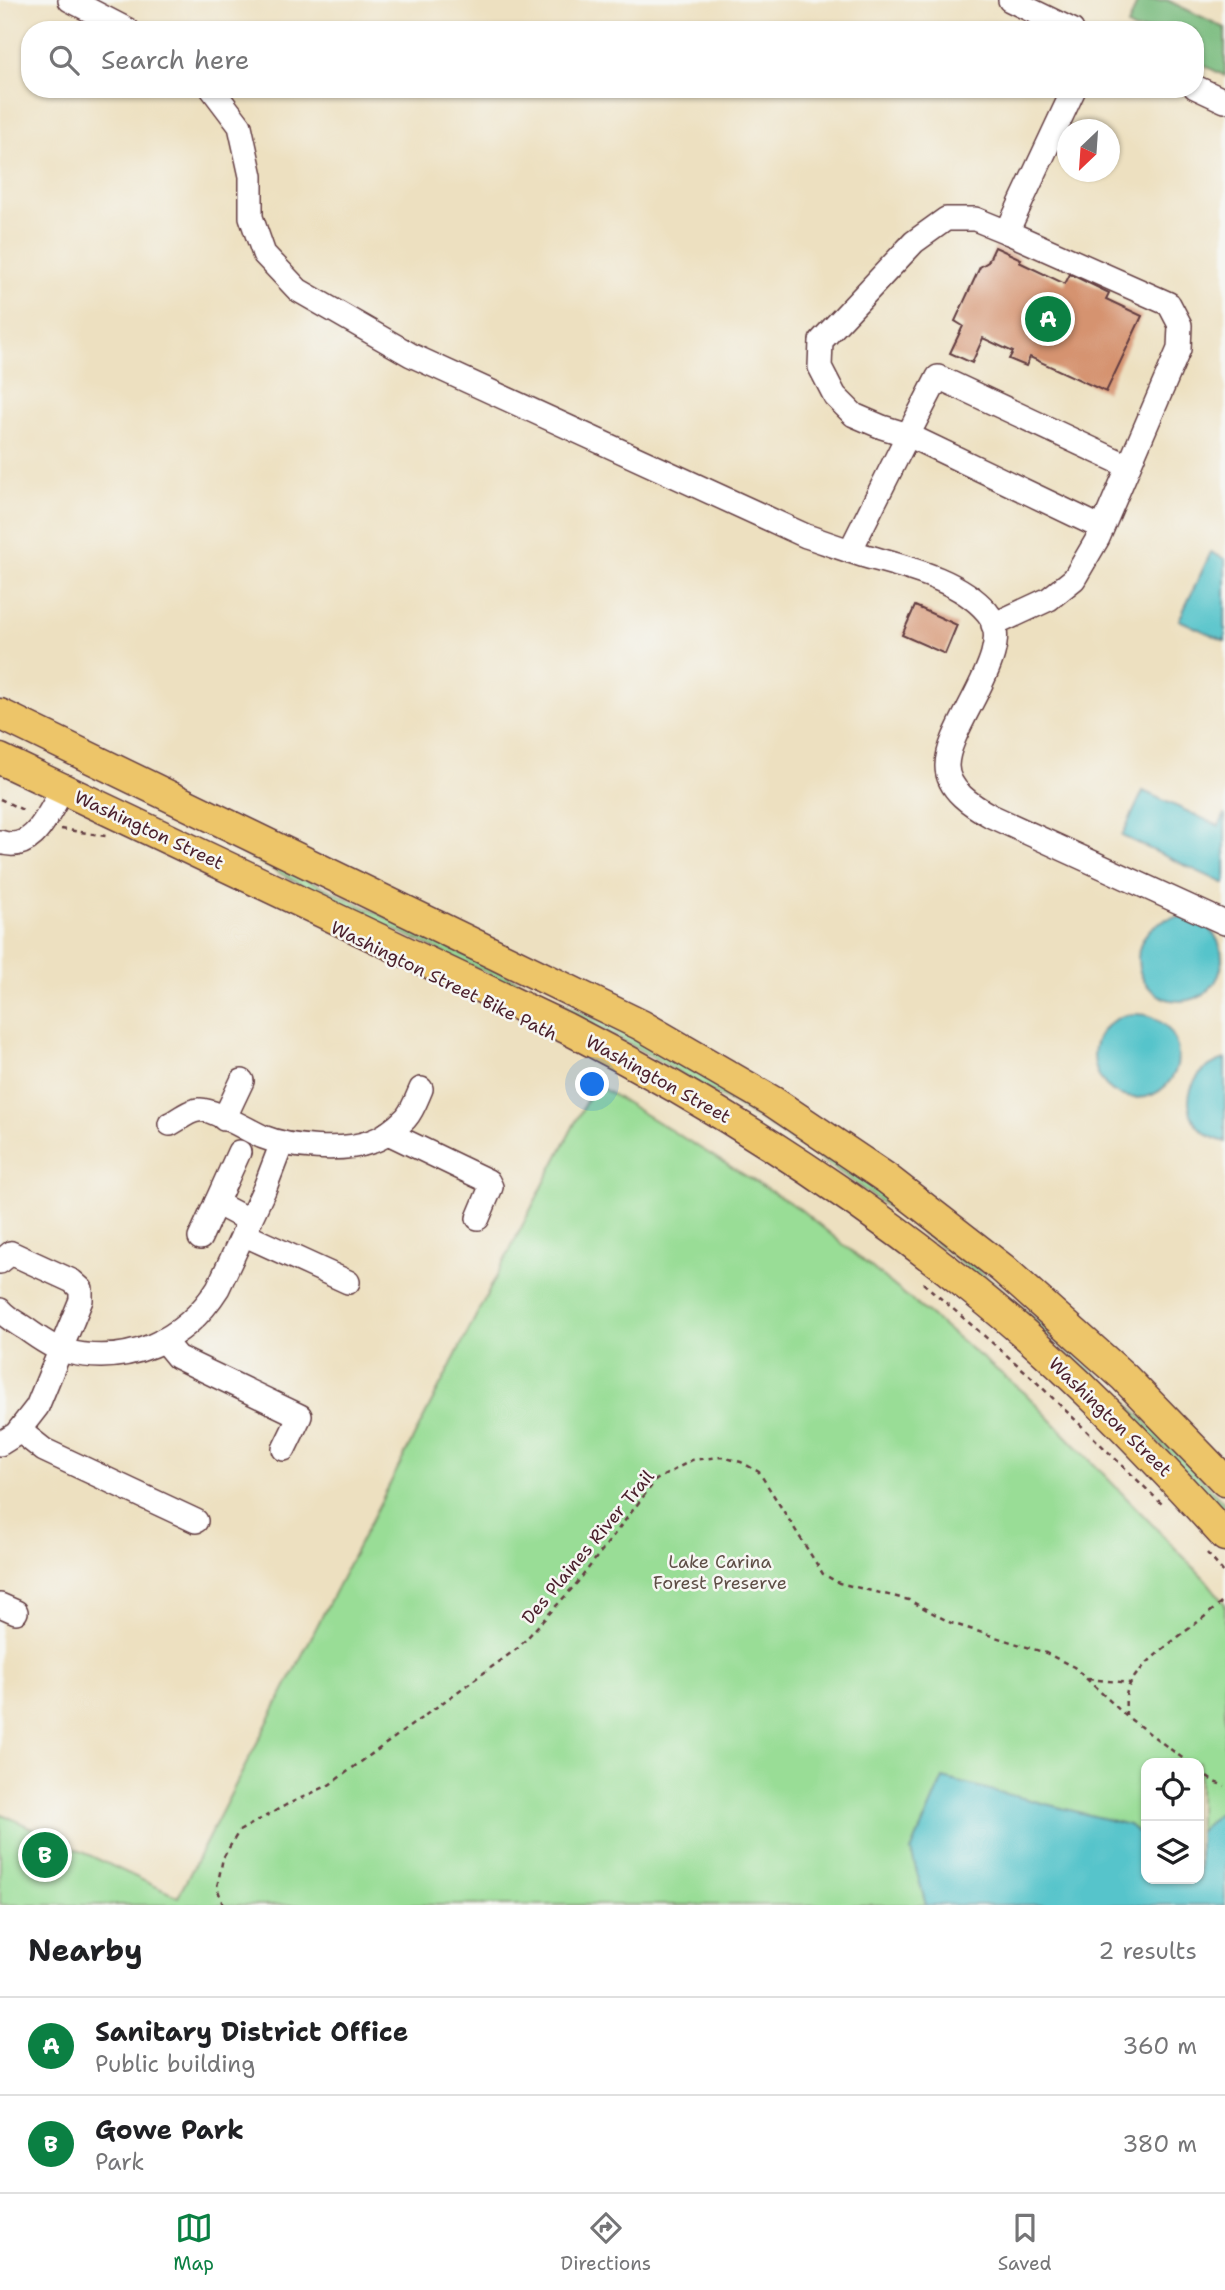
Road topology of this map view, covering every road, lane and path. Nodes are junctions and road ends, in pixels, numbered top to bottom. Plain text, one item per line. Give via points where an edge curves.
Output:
1 (70, 0) edge
2 (1010, 0) edge
3 (111, 21) edge
4 (1053, 21) edge
5 (1204, 91) edge
6 (219, 98) edge
7 (1070, 98) edge
8 (1225, 101) edge
9 (1007, 232) junction
10 (908, 435) junction
11 (1128, 466) junction
12 (1102, 528) junction
13 (850, 551) junction
14 (993, 625) junction
15 (0, 714) edge
16 (0, 759) edge
17 (63, 789) junction
18 (0, 799) edge
19 (44, 821) junction
20 (114, 837) dead end
21 (0, 842) edge
22 (1225, 923) edge
23 (242, 1081) dead end
24 (421, 1089) dead end
25 (224, 1119) junction
26 (170, 1124) dead end
27 (388, 1133) junction
28 (282, 1143) junction
29 (239, 1153) dead end
30 (216, 1203) junction
31 (478, 1219) dead end
32 (246, 1227) junction
33 (200, 1238) dead end
34 (0, 1262) edge
35 (916, 1277) dead end
36 (348, 1282) dead end
37 (0, 1310) edge
38 (163, 1340) junction
39 (62, 1350) junction
40 (20, 1430) junction
41 (0, 1444) edge
42 (284, 1449) dead end
43 (1225, 1481) edge
44 (1163, 1505) dead end
45 (196, 1521) dead end
46 (1216, 1545) edge
47 (1225, 1574) edge
48 (1225, 1599) edge
49 (1088, 1679) junction
50 (1130, 1683) junction
51 (1126, 1716) junction
52 (1182, 1758) edge
53 (1204, 1775) edge
54 (1225, 1786) edge
55 (223, 1905) edge

1 - 3 street
2 - 4 street
5 - 8 street
6 - 13 street via 240,126 251,176 251,217 264,254 298,290 411,355 806,536
7 - 9 street
9 - 10 street via 975,219 947,219 914,242 821,341 820,367 835,396 854,415
9 - 11 street via 1169,304 1180,325 1179,349
10 - 11 street via 938,377
10 - 12 street
10 - 13 street
11 - 12 street
12 - 14 street via 1074,579 1049,599
13 - 14 street via 912,569 958,589 989,613
14 - 22 street via 997,634 989,664 953,740 947,767 954,787 972,806 991,816
15 - 43 main road, Washington Street via 630,1019 772,1101 887,1178 1002,1268 1124,1377
16 - 17 main road, Washington Street
17 - 19 street
17 - 46 main road, Washington Street via 566,1028 754,1133 854,1200 976,1292 1113,1416
18 - 19 path
19 - 20 path via 62,830
19 - 21 street via 24,843 10,846
23 - 25 street
24 - 27 street via 408,1116
25 - 26 street via 198,1109
25 - 28 street
27 - 28 street via 370,1143 348,1146
27 - 31 street via 488,1181 491,1187
28 - 32 street
29 - 30 street
30 - 32 street
30 - 33 street
32 - 36 street
32 - 38 street via 209,1302 184,1328
34 - 39 street via 11,1253 81,1289
35 - 44 path via 1026,1372
37 - 39 street
38 - 39 street via 116,1355
38 - 42 street via 177,1357 300,1416
39 - 40 street via 37,1407
40 - 41 street
40 - 45 street via 44,1450
46 - 47 path
48 - 50 path
49 - 50 path
49 - 51 path, Des Plaines River Trail
49 - 55 path, Des Plaines River Trail via 1046,1653 951,1623 909,1600 839,1583 815,1563 759,1472 722,1457 692,1460 656,1480 577,1583 517,1648 329,1785 239,1831 223,1858 217,1887
50 - 51 path
51 - 52 path, Des Plaines River Trail
53 - 54 path

